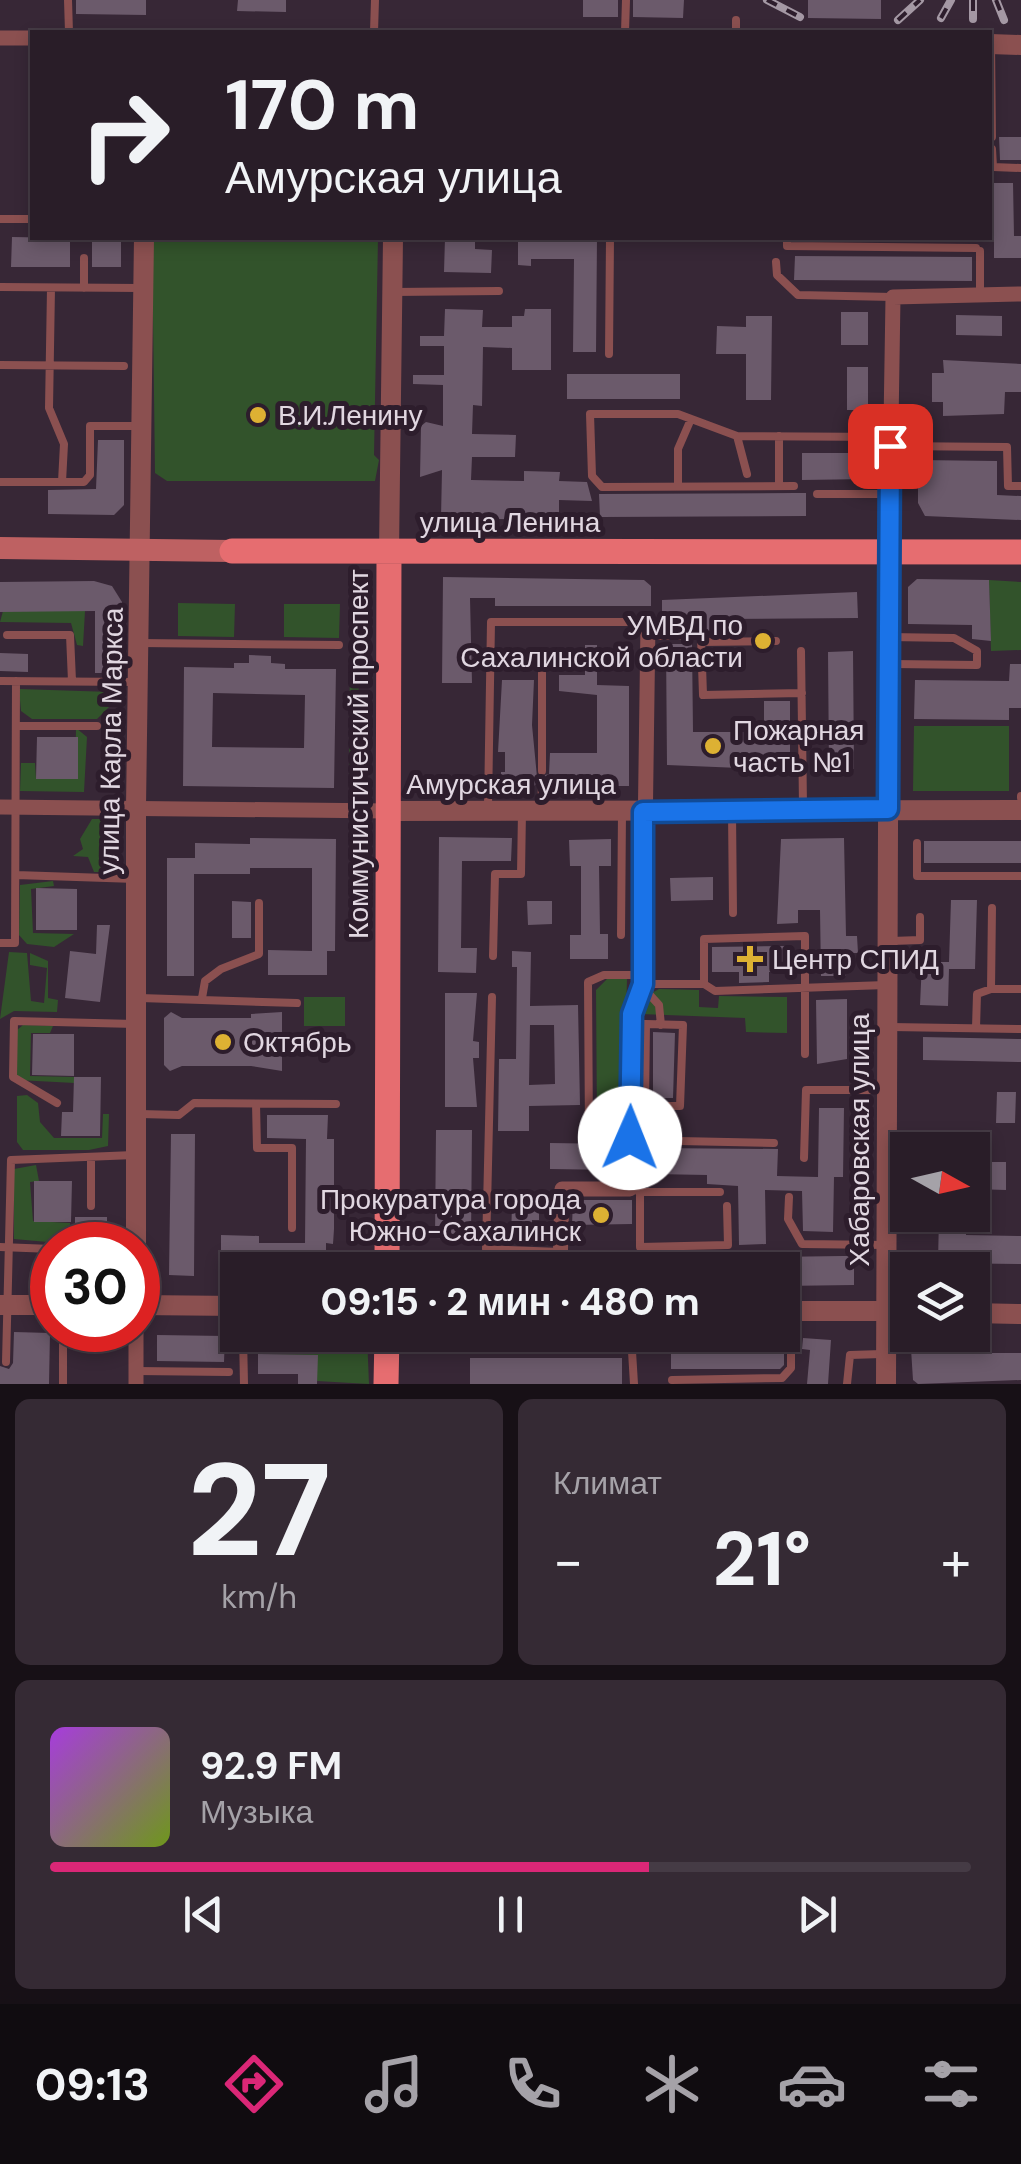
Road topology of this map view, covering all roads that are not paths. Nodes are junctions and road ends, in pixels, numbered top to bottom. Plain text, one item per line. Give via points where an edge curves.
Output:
1 (68, 0) edge
2 (375, 0) edge
3 (626, 0) edge
4 (736, 20) dead end
5 (69, 30) edge
6 (374, 30) edge
7 (625, 30) edge
8 (736, 30) edge
9 (0, 38) edge
10 (30, 38) edge
11 (992, 44) edge
12 (1021, 45) edge
13 (992, 168) edge
14 (1021, 168) edge
15 (0, 218) edge
16 (30, 219) edge
17 (144, 240) edge
18 (393, 240) edge
19 (610, 240) edge
20 (787, 240) edge
21 (84, 258) dead end
22 (776, 262) dead end
23 (0, 288) edge
24 (51, 288) junction
25 (84, 288) junction
26 (144, 288) junction
27 (499, 291) dead end
28 (393, 292) junction
29 (980, 294) junction
30 (1021, 295) edge
31 (893, 297) junction
32 (610, 354) dead end
33 (0, 364) edge
34 (50, 365) junction
35 (124, 366) dead end
36 (691, 419) junction
37 (144, 426) junction
38 (736, 436) junction
39 (778, 436) junction
40 (890, 441) junction
41 (746, 474) dead end
42 (0, 482) edge
43 (62, 482) junction
44 (678, 486) junction
45 (780, 486) junction
46 (794, 486) dead end
47 (1021, 486) edge
48 (817, 494) dead end
49 (890, 494) junction
50 (0, 548) edge
51 (143, 550) junction
52 (232, 551) joint
53 (389, 552) junction
54 (889, 552) junction
55 (1021, 552) edge
56 (648, 629) junction
57 (7, 635) dead end
58 (888, 637) junction
59 (776, 641) dead end
60 (701, 642) junction
61 (140, 643) junction
62 (340, 645) dead end
63 (801, 651) dead end
64 (888, 664) junction
65 (542, 672) dead end
66 (0, 681) edge
67 (16, 681) junction
68 (72, 682) junction
69 (139, 682) junction
70 (802, 693) junction
71 (16, 726) junction
72 (96, 726) dead end
73 (542, 771) dead end
74 (542, 786) dead end
75 (0, 807) edge
76 (18, 807) junction
77 (136, 807) junction
78 (888, 809) junction
79 (388, 810) junction
80 (1021, 810) edge
81 (488, 811) junction
82 (532, 811) junction
83 (803, 811) junction
84 (622, 812) junction
85 (643, 812) junction
86 (732, 812) junction
87 (917, 843) dead end
88 (16, 875) junction
89 (1021, 876) edge
90 (136, 880) junction
91 (259, 903) dead end
92 (992, 908) dead end
93 (734, 913) dead end
94 (920, 916) dead end
95 (621, 934) dead end
96 (886, 941) junction
97 (0, 943) edge
98 (493, 956) dead end
99 (645, 981) junction
100 (704, 984) junction
101 (806, 984) junction
102 (886, 985) junction
103 (991, 989) junction
104 (1021, 990) edge
105 (136, 998) junction
106 (202, 998) junction
107 (492, 998) dead end
108 (297, 1003) dead end
109 (136, 1024) junction
110 (639, 1024) junction
111 (662, 1024) junction
112 (886, 1026) junction
113 (976, 1028) junction
114 (1021, 1029) edge
115 (805, 1054) dead end
116 (886, 1090) junction
117 (58, 1103) dead end
118 (256, 1104) junction
119 (336, 1104) dead end
120 (136, 1114) junction
121 (630, 1139) junction
122 (774, 1143) dead end
123 (136, 1155) junction
124 (804, 1158) dead end
125 (90, 1160) junction
126 (635, 1191) junction
127 (720, 1192) dead end
128 (789, 1196) dead end
129 (92, 1206) dead end
130 (727, 1206) dead end
131 (136, 1222) edge
132 (292, 1228) dead end
133 (886, 1244) junction
134 (4, 1248) edge
135 (30, 1249) edge
136 (386, 1252) edge
137 (561, 1252) joint
138 (890, 1268) edge
139 (4, 1305) edge
140 (30, 1305) edge
141 (160, 1306) edge
142 (220, 1306) edge
143 (800, 1311) edge
144 (890, 1311) edge
145 (990, 1313) edge
146 (1021, 1314) edge
147 (890, 1338) edge
148 (63, 1352) edge
149 (136, 1352) edge
150 (244, 1352) edge
151 (386, 1352) edge
152 (632, 1352) edge
153 (790, 1352) edge
154 (886, 1354) junction
155 (6, 1362) dead end
156 (229, 1372) dead end
157 (136, 1378) edge
158 (672, 1380) dead end
159 (63, 1384) edge
160 (244, 1384) edge
161 (386, 1384) edge
162 (634, 1384) edge
163 (847, 1384) edge
164 (886, 1384) edge

1 - 5 lane
2 - 6 lane
3 - 7 lane
4 - 8 lane
9 - 10 street
11 - 12 street
13 - 14 lane
15 - 16 lane
17 - 26 street, улица Карла Маркса
18 - 28 street, Коммунистический проспект
19 - 32 lane
20 - 29 lane via 787,246 978,249
21 - 25 lane
22 - 31 lane via 777,275 798,295
23 - 24 lane
24 - 25 lane
24 - 34 lane
25 - 26 lane
26 - 37 street, улица Карла Маркса
27 - 28 lane
28 - 53 street, Коммунистический проспект
29 - 30 street
29 - 31 street
31 - 40 street, Хабаровская улица
33 - 34 lane
34 - 35 lane
34 - 43 lane via 49,408 64,444
36 - 38 lane
36 - 44 lane via 678,449
36 - 44 lane via 590,414 592,476 602,487
37 - 43 lane via 90,426 90,476
37 - 51 street, улица Карла Маркса
38 - 39 lane
38 - 41 lane
39 - 40 lane
39 - 45 lane
40 - 47 lane via 1007,448 1008,486
40 - 49 street, Хабаровская улица
42 - 43 lane
44 - 45 lane
45 - 46 lane
48 - 49 lane
49 - 54 street, Хабаровская улица
50 - 51 main road, улица Ленина
51 - 52 main road, улица Ленина
51 - 61 street, улица Карла Маркса
52 - 53 main road, улица Ленина
53 - 54 main road, улица Ленина
53 - 79 main road, Коммунистический проспект
54 - 55 main road, улица Ленина
54 - 58 street, Хабаровская улица
56 - 60 lane via 701,636
56 - 81 lane via 491,622
56 - 85 street
57 - 68 lane via 70,634
58 - 64 street, Хабаровская улица
58 - 64 lane via 954,638 978,650 978,658 977,665
59 - 60 lane
60 - 70 lane via 702,695
61 - 62 lane
61 - 69 street, улица Карла Маркса
63 - 70 lane
64 - 78 street, Хабаровская улица
65 - 73 lane
66 - 67 lane
67 - 68 lane
67 - 71 lane
68 - 69 lane
69 - 77 street, улица Карла Маркса
70 - 83 lane
71 - 72 lane
71 - 76 lane
74 - 82 lane
75 - 76 street, Амурская улица
76 - 77 street, Амурская улица
76 - 88 lane
77 - 79 street, Амурская улица
77 - 90 street, улица Карла Маркса
78 - 80 street, Амурская улица
78 - 83 street, Амурская улица
78 - 96 street, Хабаровская улица
79 - 81 street, Амурская улица
79 - 136 main road, Коммунистический проспект
81 - 82 street, Амурская улица
82 - 84 street, Амурская улица
82 - 98 lane via 521,874 495,874
83 - 86 street, Амурская улица
84 - 85 street, Амурская улица
84 - 95 lane
85 - 86 street, Амурская улица
85 - 99 street
86 - 93 lane
87 - 89 lane via 917,876
88 - 90 lane
88 - 97 lane via 16,943
90 - 105 street, улица Карла Маркса
91 - 106 lane via 258,954 220,969 205,981
92 - 103 lane
94 - 96 lane via 920,940
96 - 102 street, Хабаровская улица
99 - 100 lane
99 - 110 street
99 - 111 lane
99 - 121 lane via 604,975 588,982 590,1136
100 - 101 lane via 715,992
100 - 101 lane via 704,939 806,936
101 - 102 lane
101 - 115 lane
102 - 112 street, Хабаровская улица
103 - 104 lane
103 - 113 lane via 977,994
105 - 106 lane
105 - 109 street, улица Карла Маркса
106 - 108 lane
107 - 137 lane via 486,1250
109 - 117 lane via 14,1021 13,1077
109 - 120 street, улица Карла Маркса
110 - 111 lane
110 - 111 lane via 645,1106 680,1106 683,1025
110 - 121 street
112 - 113 lane
112 - 116 street, Хабаровская улица
113 - 114 lane
116 - 124 lane via 806,1090
116 - 133 street, Хабаровская улица
118 - 119 lane
118 - 120 lane via 194,1103 179,1114
118 - 132 lane via 257,1148 292,1148
120 - 123 street, улица Карла Маркса
121 - 122 lane
121 - 126 street
123 - 125 lane
123 - 131 street, улица Карла Маркса
125 - 129 lane
125 - 134 lane via 11,1160
126 - 127 lane
126 - 130 lane via 640,1247 728,1245
126 - 137 street via 562,1189
128 - 133 lane via 788,1219 802,1244
133 - 138 street, Хабаровская улица
134 - 135 lane
134 - 139 lane
139 - 140 street
139 - 155 lane
141 - 142 street
143 - 144 street
145 - 146 street
147 - 154 street, Хабаровская улица
148 - 159 lane
149 - 157 street
150 - 160 lane
151 - 161 main road
152 - 162 lane
153 - 158 lane via 791,1368 782,1378
154 - 163 lane via 850,1355
154 - 164 street, Хабаровская улица
156 - 157 lane

